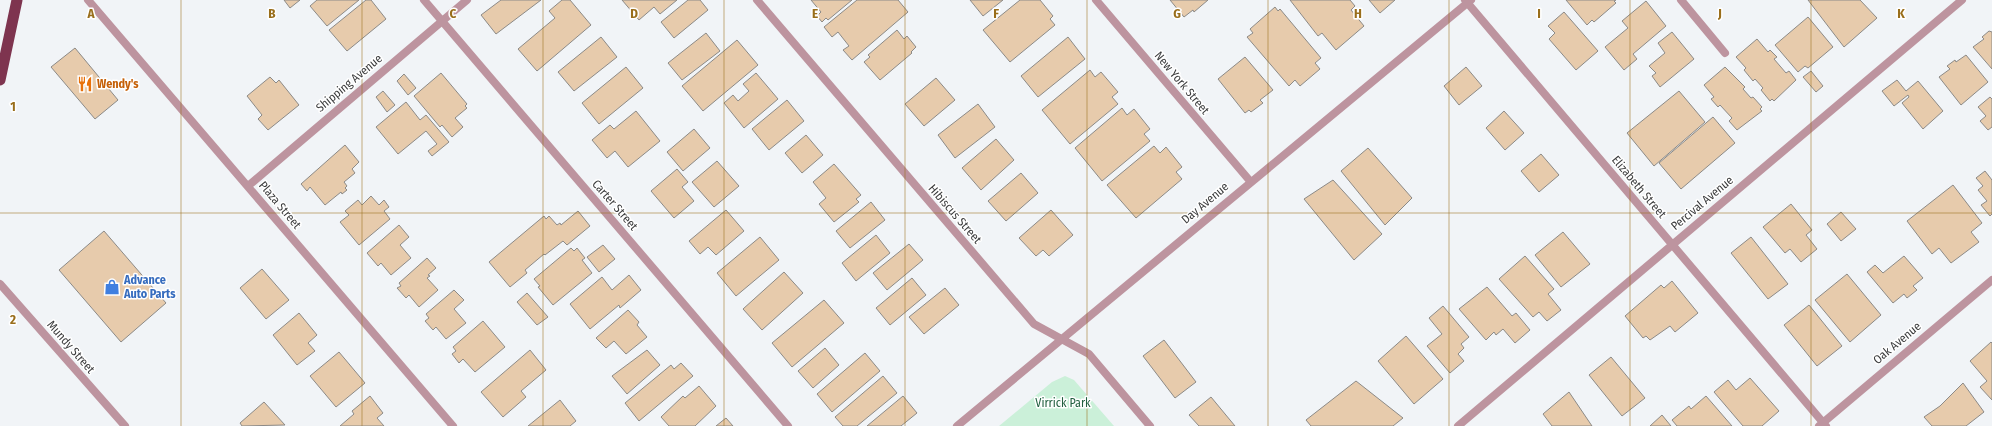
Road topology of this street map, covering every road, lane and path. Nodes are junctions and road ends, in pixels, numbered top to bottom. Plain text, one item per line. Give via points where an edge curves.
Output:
1 (17, 0) edge
2 (88, 0) edge
3 (424, 0) edge
4 (467, 0) edge
5 (757, 0) edge
6 (1096, 0) edge
7 (1681, 0) edge
8 (1962, 0) edge
9 (1468, 1) edge
10 (441, 21) junction
11 (1724, 53) dead end
12 (0, 80) edge
13 (1250, 181) junction
14 (248, 186) junction
15 (1671, 244) junction
16 (1992, 280) edge
17 (0, 284) edge
18 (1060, 340) junction
19 (1823, 425) edge
20 (125, 426) edge
21 (453, 426) edge
22 (788, 426) edge
23 (957, 426) edge
24 (1150, 426) edge
25 (1458, 426) edge

1 - 12 highway
2 - 14 street, Plaza Street
3 - 10 street, Carter Street
4 - 10 street, Shipping Avenue
5 - 18 street, Hibiscus Street via 1034,324
6 - 13 street, New York Street
7 - 11 street
8 - 15 street, Percival Avenue
9 - 13 street, Day Avenue
9 - 15 street, Elizabeth Street
10 - 14 street, Shipping Avenue
10 - 22 street, Carter Street
13 - 18 street, Day Avenue
14 - 21 street, Plaza Street
15 - 19 street, Elizabeth Street
15 - 25 street, Percival Avenue
16 - 19 street, Oak Avenue
17 - 20 street, Mundy Street
18 - 23 street, Day Avenue
18 - 24 street, Hibiscus Street via 1089,354

